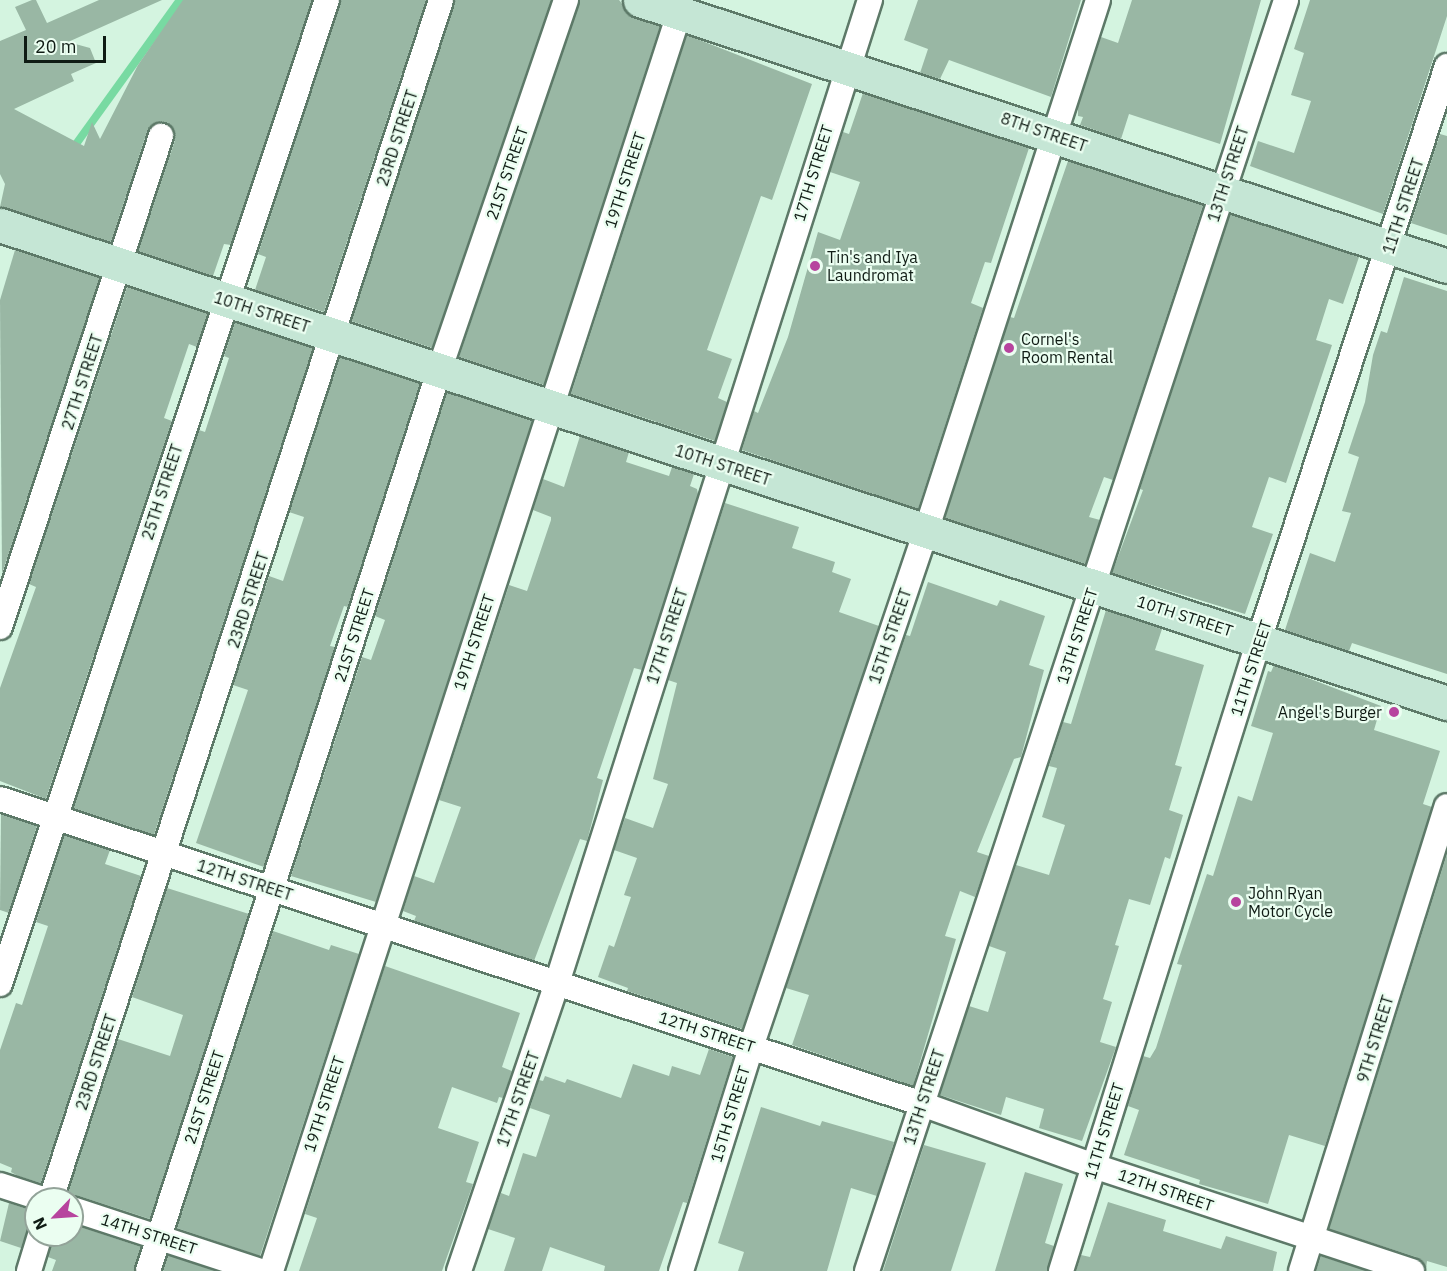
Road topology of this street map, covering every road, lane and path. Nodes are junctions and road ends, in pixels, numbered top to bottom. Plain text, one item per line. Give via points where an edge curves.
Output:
1 (327, 0) edge
2 (441, 0) edge
3 (566, 0) edge
4 (640, 0) edge
5 (870, 0) edge
6 (1098, 0) edge
7 (1286, 0) edge
8 (679, 14) junction
9 (847, 65) junction
10 (1447, 66) edge
11 (1054, 135) junction
12 (161, 136) dead end
13 (1221, 195) junction
14 (0, 225) edge
15 (1390, 247) junction
16 (120, 266) junction
17 (1447, 266) edge
18 (225, 300) junction
19 (334, 336) junction
20 (439, 371) junction
21 (550, 407) junction
22 (722, 464) junction
23 (926, 531) junction
24 (1093, 586) junction
25 (0, 627) edge
26 (1259, 640) junction
27 (1447, 703) edge
28 (0, 799) edge
29 (1447, 806) edge
30 (55, 817) junction
31 (164, 853) junction
32 (272, 889) junction
33 (382, 925) junction
34 (557, 983) junction
35 (0, 984) edge
36 (751, 1047) junction
37 (922, 1104) junction
38 (1094, 1166) junction
39 (0, 1185) edge
40 (55, 1187) edge
41 (24, 1193) edge
42 (84, 1213) edge
43 (159, 1237) junction
44 (1312, 1240) junction
45 (36, 1247) edge
46 (29, 1271) edge
47 (148, 1271) edge
48 (261, 1271) edge
49 (271, 1271) edge
50 (459, 1271) edge
51 (681, 1271) edge
52 (867, 1271) edge
53 (1061, 1271) edge
54 (1301, 1271) edge
55 (1412, 1271) edge

1 - 18 street, 25TH STREET
2 - 19 street, 23RD STREET
3 - 20 street, 21ST STREET
4 - 8 street, 8TH STREET
5 - 9 street, 17TH STREET
6 - 11 street, 15TH STREET
7 - 13 street, 13TH STREET
8 - 9 street, 8TH STREET
8 - 21 street, 19TH STREET
9 - 11 street, 8TH STREET
9 - 22 street, 17TH STREET
10 - 15 street, 11TH STREET
11 - 13 street, 8TH STREET
11 - 23 street, 15TH STREET
12 - 16 street, 27TH STREET
13 - 15 street, 8TH STREET
13 - 24 street, 13TH STREET
14 - 16 street, 10TH STREET
15 - 17 street, 8TH STREET
15 - 26 street, 11TH STREET
16 - 18 street, 10TH STREET
16 - 25 street, 27TH STREET
18 - 19 street, 10TH STREET
18 - 30 street, 25TH STREET
19 - 20 street, 10TH STREET
19 - 31 street, 23RD STREET
20 - 21 street, 10TH STREET
20 - 32 street, 21ST STREET
21 - 22 street, 10TH STREET
21 - 33 street, 19TH STREET
22 - 23 street, 10TH STREET
22 - 34 street, 17TH STREET
23 - 24 street, 10TH STREET
23 - 36 street, 15TH STREET
24 - 26 street, 10TH STREET
24 - 37 street, 13TH STREET
26 - 27 street, 10TH STREET
26 - 38 street, 11TH STREET
28 - 30 street, 12TH STREET
29 - 44 street, 9TH STREET
30 - 31 street, 12TH STREET
30 - 35 street, 25TH STREET
31 - 32 street, 12TH STREET
31 - 40 street, 23RD STREET
32 - 33 street, 12TH STREET
32 - 43 street, 21ST STREET
33 - 34 street, 12TH STREET
33 - 49 street, 19TH STREET
34 - 36 street, 12TH STREET
34 - 50 street, 17TH STREET
36 - 37 street, 12TH STREET
36 - 51 street, 15TH STREET
37 - 38 street, 12TH STREET
37 - 52 street, 13TH STREET
38 - 44 street, 12TH STREET
38 - 53 street, 11TH STREET
39 - 41 street
42 - 43 street, 14TH STREET
43 - 47 street, 21ST STREET
43 - 48 street, 14TH STREET
44 - 54 street, 9TH STREET
44 - 55 street, 12TH STREET
45 - 46 street

